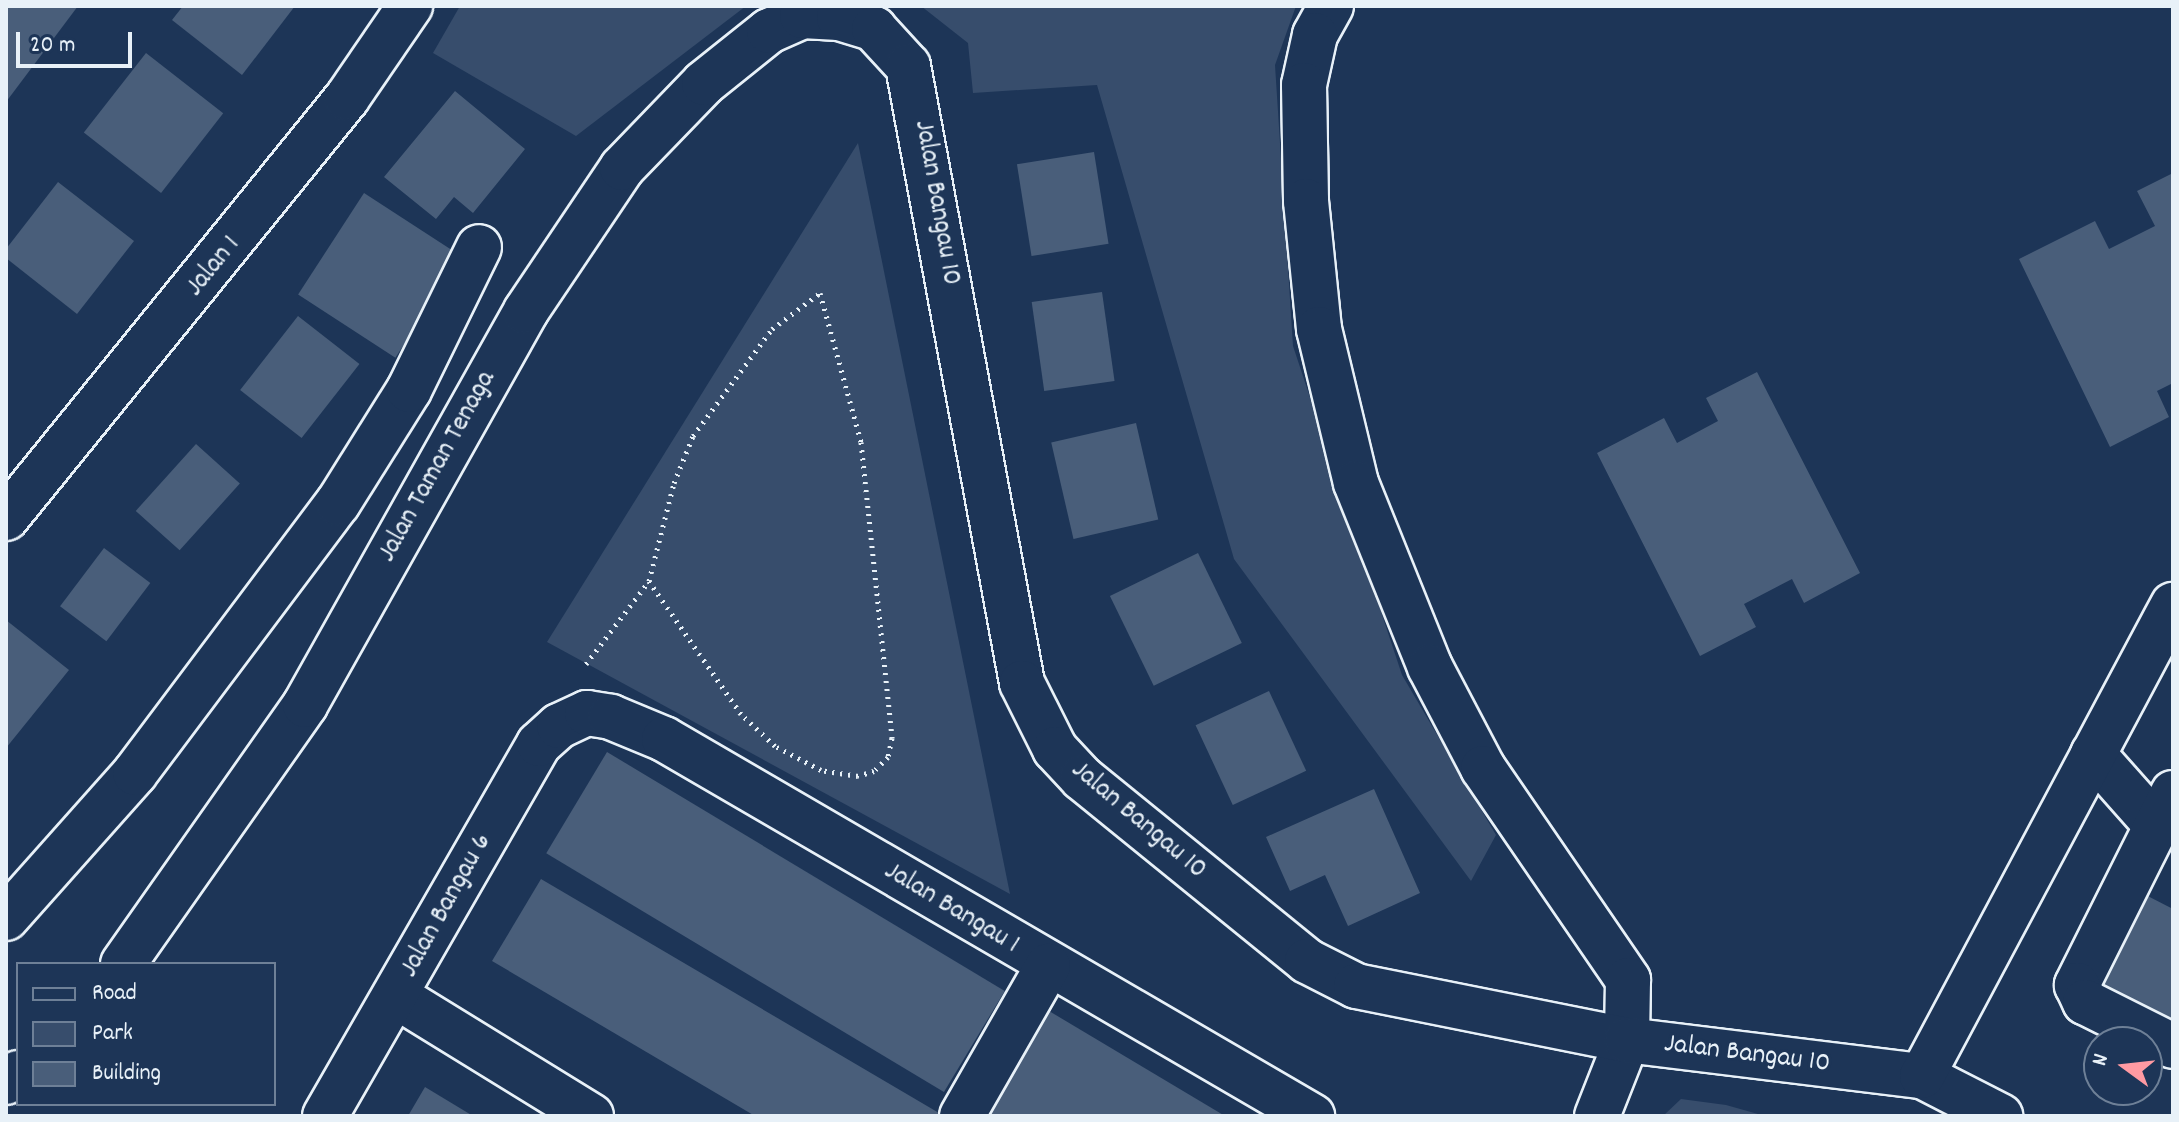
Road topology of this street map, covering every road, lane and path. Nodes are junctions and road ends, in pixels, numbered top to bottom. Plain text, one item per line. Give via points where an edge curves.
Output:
1 (410, 6) edge
2 (1331, 6) edge
3 (802, 16) joint
4 (479, 247) dead end
5 (6, 518) edge
6 (649, 581) junction
7 (2173, 605) edge
8 (586, 664) dead end
9 (587, 713) joint
10 (2093, 754) junction
11 (2160, 837) edge
12 (6, 918) edge
13 (124, 962) edge
14 (1048, 966) junction
15 (396, 996) junction
16 (1627, 1040) junction
17 (2173, 1046) edge
18 (1922, 1076) junction
19 (325, 1116) edge
20 (591, 1116) edge
21 (962, 1116) edge
22 (1312, 1116) edge
23 (1597, 1116) edge
24 (2000, 1116) edge

1 - 5 street, Jalan 1 via 338,110
2 - 16 street via 1315,35 1304,85 1306,201 1319,329 1356,483 1430,667 1483,768 1628,980
3 - 13 street, Jalan Taman Tenaga via 769,31 704,83 622,168 526,311 305,705
3 - 16 street, Jalan Bangau 10 via 839,18 874,29 908,66 1022,683 1055,749 1082,778 1307,961 1356,986
4 - 12 street via 409,390 338,503 135,773
6 - 6 path via 741,714 775,746 821,770 858,776 874,771 888,757 892,738 861,442 820,293 772,329 693,436 674,483
6 - 8 path
7 - 10 street
9 - 14 street, Jalan Bangau 1 via 664,739
9 - 15 street, Jalan Bangau 6 via 559,726 539,744
10 - 11 street
10 - 18 street
11 - 17 street via 2077,985 2085,1002
14 - 21 street
14 - 22 street, Jalan Bangau 1
15 - 19 street, Jalan Bangau 6
15 - 20 street
16 - 18 street, Jalan Bangau 10
16 - 23 street
18 - 24 street, Jalan Bangau 10

